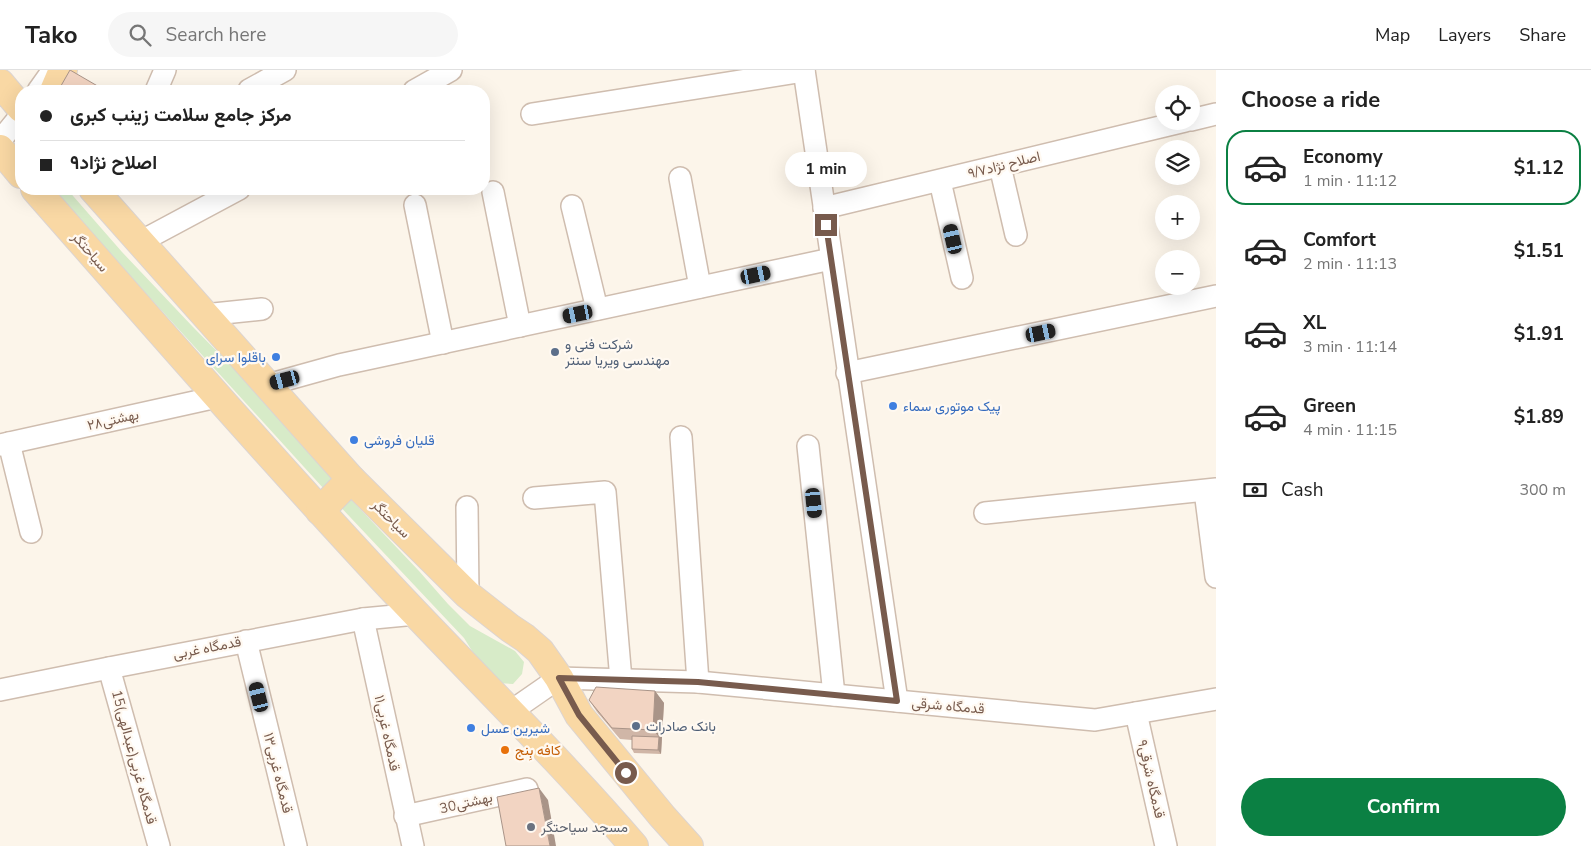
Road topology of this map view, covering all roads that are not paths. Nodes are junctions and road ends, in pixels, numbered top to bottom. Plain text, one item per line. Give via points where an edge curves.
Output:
1 (54, 70) edge
2 (63, 70) edge
3 (165, 70) edge
4 (285, 70) edge
5 (451, 70) edge
6 (804, 71) edge
7 (0, 84) edge
8 (43, 85) edge
9 (57, 85) edge
10 (159, 85) edge
11 (259, 85) edge
12 (425, 85) edge
13 (15, 101) edge
14 (532, 114) dead end
15 (1216, 114) edge
16 (1200, 118) edge
17 (15, 123) edge
18 (1155, 128) edge
19 (0, 142) edge
20 (0, 149) edge
21 (1000, 166) junction
22 (15, 167) edge
23 (680, 178) dead end
24 (940, 181) junction
25 (493, 192) dead end
26 (39, 195) edge
27 (98, 195) edge
28 (228, 195) edge
29 (415, 205) dead end
30 (572, 206) dead end
31 (824, 208) junction
32 (1016, 235) dead end
33 (140, 242) junction
34 (831, 259) junction
35 (962, 278) dead end
36 (700, 287) junction
37 (1216, 296) edge
38 (262, 309) dead end
39 (597, 309) junction
40 (204, 315) junction
41 (520, 326) junction
42 (443, 343) junction
43 (847, 373) junction
44 (267, 385) junction
45 (217, 397) junction
46 (681, 437) dead end
47 (3, 441) edge
48 (808, 446) dead end
49 (351, 479) junction
50 (1211, 490) edge
51 (534, 498) dead end
52 (467, 508) dead end
53 (320, 511) junction
54 (985, 513) dead end
55 (31, 532) dead end
56 (1216, 577) edge
57 (468, 596) junction
58 (416, 614) junction
59 (363, 619) junction
60 (246, 641) junction
61 (109, 668) junction
62 (559, 678) junction
63 (621, 680) junction
64 (698, 682) junction
65 (0, 690) edge
66 (834, 695) junction
67 (1216, 699) edge
68 (897, 701) junction
69 (510, 712) junction
70 (1136, 712) junction
71 (527, 789) edge
72 (405, 816) junction
73 (159, 846) edge
74 (296, 846) edge
75 (413, 846) edge
76 (634, 846) edge
77 (689, 846) edge
78 (1166, 846) edge

1 - 8 street
2 - 9 main road
3 - 10 street
4 - 11 street
5 - 12 street
6 - 14 street
6 - 31 street
7 - 13 main road
15 - 16 street
17 - 19 street
18 - 21 street, اصلاح نژاد۹/۷
20 - 22 main road
21 - 24 street, اصلاح نژاد۹/۷
21 - 32 street
23 - 36 street
24 - 31 street, اصلاح نژاد۹/۷
24 - 35 street
25 - 41 street
26 - 45 main road, سیاحتگر
27 - 33 main road, سیاحتگر
28 - 33 street
29 - 42 street
30 - 39 street
31 - 34 street
33 - 40 main road, سیاحتگر
34 - 36 street
34 - 43 street
36 - 39 street
37 - 43 street
38 - 40 street
39 - 41 street
40 - 44 main road, سیاحتگر
41 - 42 street
42 - 44 street via 339,365
43 - 68 street
44 - 49 main road, سیاحتگر
45 - 47 street, ۲۸بهشتی
45 - 53 main road, سیاحتگر
46 - 64 street
47 - 55 street
48 - 66 street
49 - 53 main road
49 - 57 main road, سیاحتگر
50 - 54 street
50 - 56 street
51 - 63 street via 605,492
52 - 57 street
53 - 58 main road, سیاحتگر
57 - 62 main road, سیاحتگر via 533,644
58 - 59 street, قدمگاه غربی
58 - 69 main road, سیاحتگر
59 - 60 street, قدمگاه غربی
59 - 72 street, قدمگاه غربی۱۱
60 - 61 street, قدمگاه غربی
60 - 74 street, قدمگاه غربی۱۳
61 - 65 street, قدمگاه غربی
61 - 73 street, 15قدمگاه غربی(عبدالهی)
62 - 63 street, قدمگاه شرقی
62 - 69 street
62 - 77 main road, سیاحتگر via 579,715
63 - 64 street, قدمگاه شرقی
64 - 66 street, قدمگاه شرقی
66 - 68 street, قدمگاه شرقی
67 - 70 street, قدمگاه شرقی
68 - 70 street, قدمگاه شرقی via 1095,720
69 - 76 main road, سیاحتگر
70 - 78 street, قدمگاه شرقی۹
71 - 72 street, 30بهشتی
72 - 75 street, قدمگاه غربی۱۱

